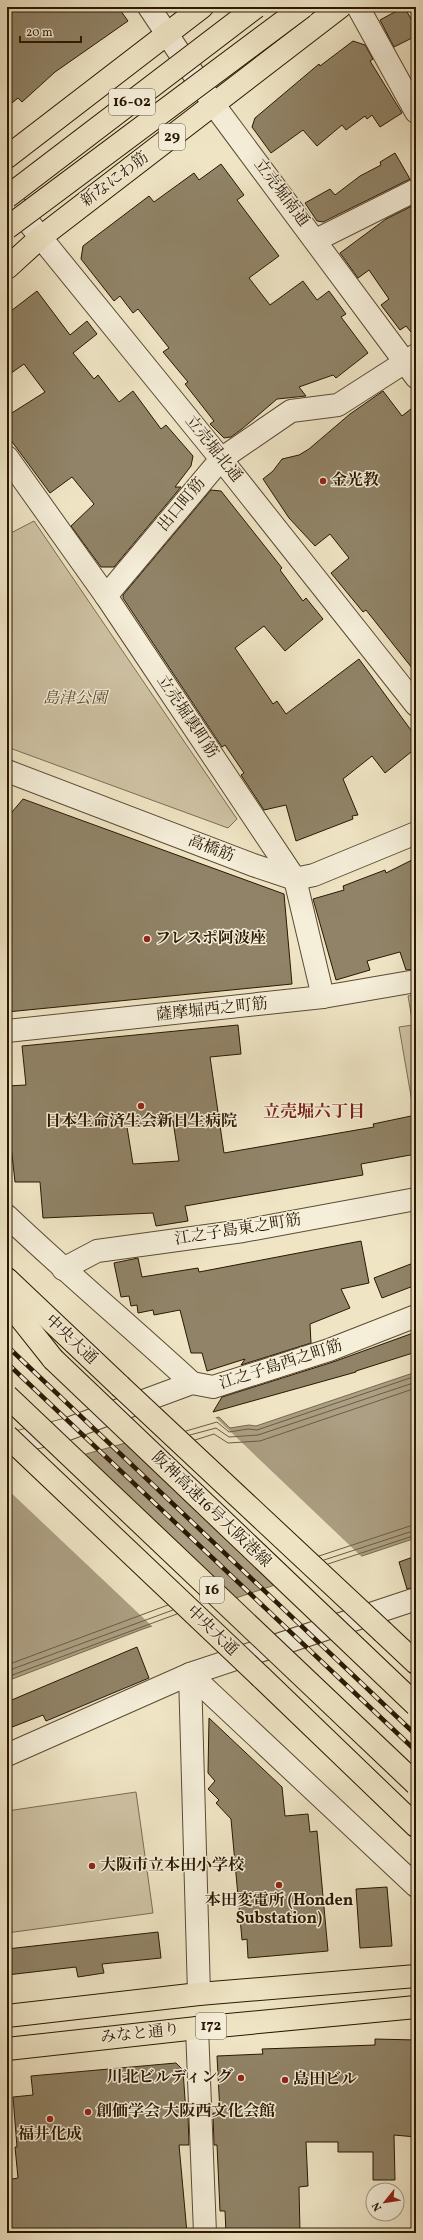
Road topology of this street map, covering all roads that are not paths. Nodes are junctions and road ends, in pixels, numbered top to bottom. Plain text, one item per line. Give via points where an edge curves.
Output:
1 (149, 7) edge
2 (202, 7) edge
3 (256, 7) edge
4 (303, 7) edge
5 (340, 7) edge
6 (358, 7) edge
7 (167, 33) junction
8 (214, 105) junction
9 (416, 112) edge
10 (7, 157) edge
11 (416, 190) edge
12 (7, 196) edge
13 (7, 228) edge
14 (41, 237) junction
15 (316, 240) junction
16 (7, 268) edge
17 (412, 364) edge
18 (7, 457) edge
19 (220, 459) junction
20 (106, 596) junction
21 (416, 705) edge
22 (7, 771) edge
23 (416, 833) edge
24 (295, 879) junction
25 (416, 981) edge
26 (323, 997) junction
27 (7, 1032) edge
28 (416, 1199) edge
29 (7, 1216) edge
30 (63, 1269) junction
31 (7, 1279) edge
32 (7, 1301) edge
33 (7, 1315) edge
34 (416, 1316) edge
35 (53, 1359) junction
36 (192, 1383) junction
37 (7, 1396) edge
38 (7, 1436) edge
39 (7, 1445) edge
40 (416, 1599) edge
41 (416, 1663) edge
42 (190, 1674) junction
43 (416, 1704) edge
44 (7, 1754) edge
45 (416, 1784) edge
46 (416, 1826) edge
47 (416, 1886) edge
48 (416, 1976) edge
49 (199, 1994) junction
50 (416, 2007) edge
51 (7, 2016) edge
52 (197, 2028) junction
53 (7, 2049) edge
54 (205, 2233) edge

1 - 7 street, 立売堀南通
2 - 7 main road
3 - 12 main road, 16-02, bridge
4 - 13 main road, 16-02, bridge
5 - 8 main road, 新なにわ筋 / 29
6 - 9 street
7 - 8 street, 立売堀南通
7 - 10 main road
8 - 14 main road, 新なにわ筋 / 29
8 - 15 street, 立売堀南通
11 - 15 street
12 - 14 street, 立売堀北通
14 - 16 main road, 新なにわ筋 / 29
14 - 19 street, 立売堀北通
15 - 17 street, 立売堀南通
17 - 19 street, 出口町筋 via 338,405 291,411
18 - 20 street, 立売堀裏町筋
19 - 20 street, 出口町筋
19 - 21 street, 立売堀北通
20 - 24 street, 立売堀裏町筋
22 - 24 street, 高橋筋
23 - 24 street via 314,875
24 - 26 street, 立売堀裏町筋
25 - 26 street, 薩摩堀西之町筋
26 - 27 street, 薩摩堀西之町筋
28 - 30 street, 江之子島東之町筋 via 243,1231 97,1251
29 - 30 street
30 - 36 street via 129,1324
31 - 41 main road, 中央大通, bridge
32 - 35 main road
33 - 35 main road, 阪神高速16号大阪港線
34 - 36 street, 江之子島西之町筋 via 329,1350 213,1388
35 - 43 main road, 阪神高速16号大阪港線, bridge
36 - 39 street via 65,1430
37 - 45 main road, 16, bridge
38 - 46 main road, 中央大通, bridge
40 - 42 street
42 - 44 street
42 - 47 street
42 - 49 street
48 - 49 main road, みなと通り / 172
49 - 51 main road, みなと通り / 172
50 - 52 main road, みなと通り / 172
52 - 53 main road, みなと通り / 172
52 - 54 street

